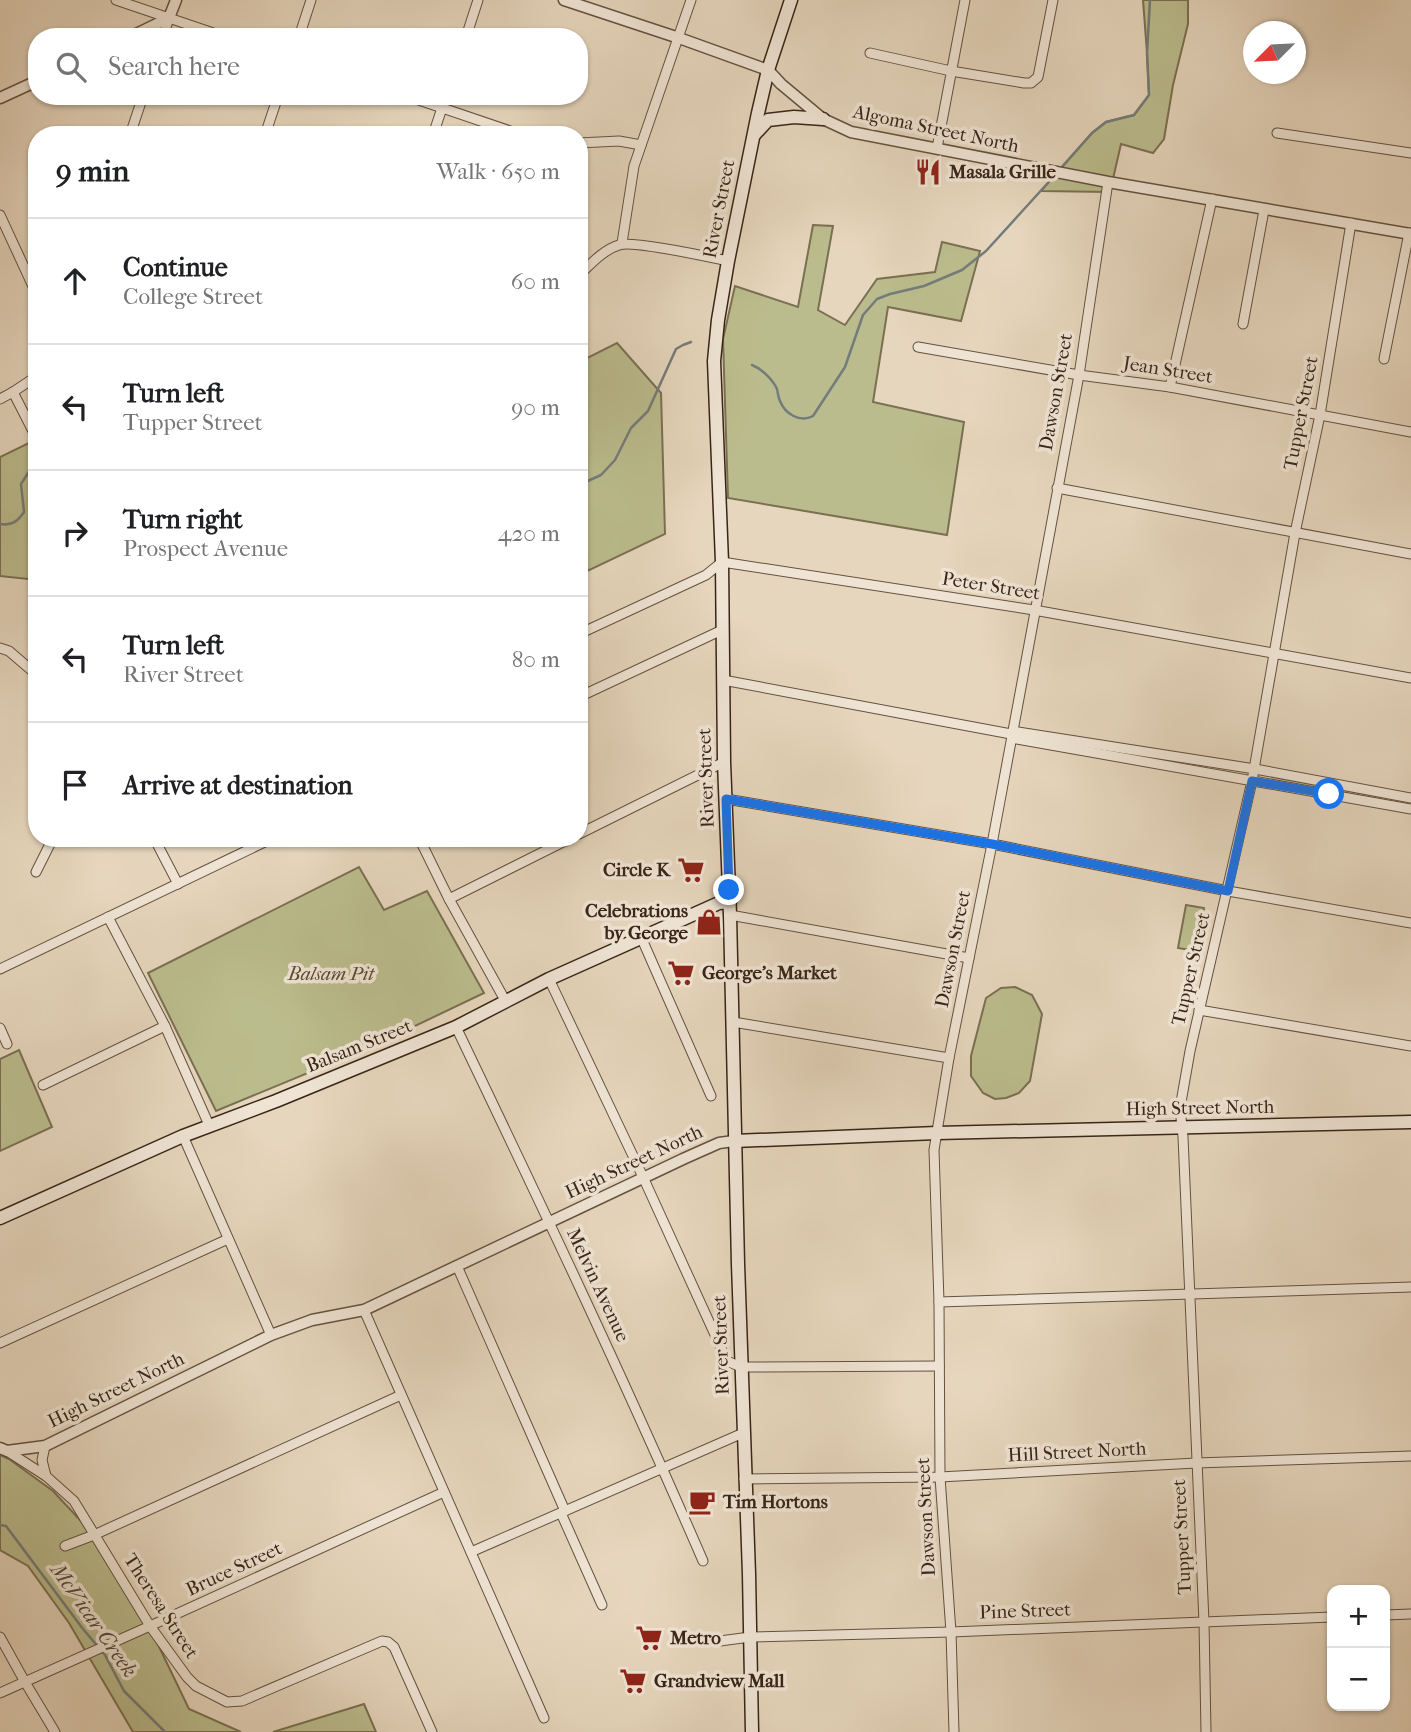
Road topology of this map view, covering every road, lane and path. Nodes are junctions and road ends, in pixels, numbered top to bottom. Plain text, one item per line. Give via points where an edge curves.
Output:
1 (116, 0) edge
2 (176, 0) edge
3 (311, 0) edge
4 (478, 0) edge
5 (564, 0) edge
6 (691, 0) edge
7 (791, 0) edge
8 (965, 0) edge
9 (1053, 0) edge
10 (169, 18) junction
11 (148, 28) edge
12 (166, 28) edge
13 (198, 28) edge
14 (302, 28) edge
15 (469, 28) edge
16 (679, 38) junction
17 (870, 53) dead end
18 (768, 71) junction
19 (951, 71) junction
20 (28, 85) edge
21 (0, 98) edge
22 (140, 105) edge
23 (275, 105) edge
24 (433, 105) edge
25 (443, 105) edge
26 (442, 108) junction
27 (823, 119) junction
28 (133, 126) edge
29 (268, 126) edge
30 (436, 126) edge
31 (495, 126) edge
32 (1277, 133) dead end
33 (754, 136) junction
34 (588, 143) edge
35 (641, 145) junction
36 (937, 148) junction
37 (1411, 153) edge
38 (1108, 182) junction
39 (1213, 199) junction
40 (1264, 210) junction
41 (0, 215) edge
42 (1352, 223) junction
43 (1410, 234) edge
44 (622, 243) junction
45 (728, 261) junction
46 (588, 267) edge
47 (28, 276) edge
48 (1243, 324) dead end
49 (918, 347) dead end
50 (1384, 359) dead end
51 (1079, 375) junction
52 (28, 382) edge
53 (1170, 387) junction
54 (13, 393) junction
55 (0, 399) edge
56 (1320, 415) junction
57 (28, 422) edge
58 (1411, 432) edge
59 (1057, 488) junction
60 (1295, 533) junction
61 (1411, 554) edge
62 (722, 562) junction
63 (1034, 610) junction
64 (588, 630) edge
65 (722, 631) junction
66 (0, 648) edge
67 (1274, 654) junction
68 (28, 668) edge
69 (1411, 678) edge
70 (723, 680) junction
71 (588, 692) edge
72 (1011, 734) junction
73 (724, 762) junction
74 (1255, 769) junction
75 (1252, 781) junction
76 (1332, 784) junction
77 (1329, 794) junction
78 (1411, 798) edge
79 (726, 799) junction
80 (1411, 809) edge
81 (588, 830) edge
82 (992, 844) junction
83 (48, 847) edge
84 (159, 847) edge
85 (255, 847) edge
86 (423, 847) edge
87 (553, 847) edge
88 (36, 872) dead end
89 (178, 884) junction
90 (1228, 891) junction
91 (449, 899) junction
92 (730, 909) junction
93 (108, 917) junction
94 (1411, 923) edge
95 (641, 937) junction
96 (969, 958) junction
97 (0, 969) edge
98 (549, 979) junction
99 (506, 1002) junction
100 (1199, 1010) junction
101 (733, 1022) junction
102 (165, 1026) junction
103 (456, 1027) junction
104 (0, 1028) edge
105 (7, 1044) dead end
106 (1411, 1046) edge
107 (949, 1058) junction
108 (43, 1085) dead end
109 (711, 1096) dead end
110 (1411, 1122) edge
111 (209, 1125) junction
112 (1182, 1128) junction
113 (937, 1133) junction
114 (183, 1136) junction
115 (734, 1140) junction
116 (643, 1177) junction
117 (0, 1218) edge
118 (550, 1223) junction
119 (228, 1239) junction
120 (457, 1266) junction
121 (1411, 1287) edge
122 (1190, 1295) junction
123 (939, 1302) junction
124 (364, 1310) junction
125 (271, 1335) junction
126 (0, 1343) edge
127 (939, 1366) junction
128 (741, 1367) junction
129 (401, 1395) junction
130 (743, 1433) junction
131 (45, 1446) junction
132 (4, 1450) edge
133 (1411, 1456) edge
134 (1196, 1463) junction
135 (662, 1467) junction
136 (46, 1476) junction
137 (940, 1477) junction
138 (744, 1479) junction
139 (444, 1492) junction
140 (563, 1512) junction
141 (94, 1535) junction
142 (65, 1546) dead end
143 (471, 1552) junction
144 (703, 1561) dead end
145 (602, 1605) dead end
146 (1411, 1614) edge
147 (1390, 1615) edge
148 (1327, 1617) edge
149 (1204, 1622) junction
150 (150, 1626) junction
151 (951, 1632) junction
152 (0, 1637) edge
153 (750, 1637) junction
154 (720, 1642) dead end
155 (24, 1682) junction
156 (0, 1693) edge
157 (544, 1718) dead end
158 (55, 1732) edge
159 (432, 1732) edge
160 (752, 1732) edge
161 (954, 1732) edge
162 (1206, 1732) edge

1 - 10 street
2 - 10 street
3 - 14 street
4 - 15 street
5 - 16 street, Algoma Street North
6 - 16 street
7 - 18 main road, River Street
8 - 19 street
9 - 19 street via 1040,72 1031,83
10 - 11 street
10 - 12 street
10 - 13 street
16 - 18 street, Algoma Street North
16 - 35 street
17 - 19 street
18 - 27 street, Algoma Street North
18 - 33 main road, River Street
19 - 36 street
20 - 21 street
22 - 28 street
23 - 29 street
24 - 26 street
25 - 26 street
26 - 30 street
26 - 31 street
27 - 33 main road via 768,120
27 - 36 street, Algoma Street North via 851,132
32 - 37 street
33 - 45 main road, River Street
34 - 35 street
35 - 44 street
36 - 38 street, Algoma Street North
38 - 39 street, Algoma Street North
38 - 51 street, Dawson Street
39 - 40 street, Algoma Street North
39 - 53 street
40 - 42 street, Algoma Street North
40 - 48 street
41 - 47 street
42 - 43 street, Algoma Street North
42 - 56 street, Tupper Street
43 - 50 street
44 - 45 street
44 - 46 street
45 - 62 main road, River Street via 714,361
49 - 51 street, Jean Street
51 - 53 street, Jean Street
51 - 59 street, Dawson Street
52 - 54 street
53 - 56 street, Jean Street
54 - 55 street
54 - 57 street
56 - 58 street, Jean Street
56 - 60 street, Tupper Street
59 - 60 street
59 - 63 street, Dawson Street
60 - 61 street
60 - 67 street, Tupper Street
62 - 63 street, Peter Street
62 - 64 street via 706,575
62 - 65 main road, River Street
63 - 67 street, Peter Street
63 - 72 street, Dawson Street
65 - 70 main road, River Street
65 - 71 street
66 - 68 street
67 - 69 street, Peter Street
67 - 74 street, Tupper Street
70 - 72 street
70 - 73 main road, River Street
72 - 74 street
72 - 75 street via 1017,739
72 - 82 street, Dawson Street
73 - 79 main road, River Street
73 - 81 street
74 - 75 street, Tupper Street
74 - 76 street
75 - 77 street
75 - 90 street, Tupper Street
76 - 77 street
76 - 78 street
77 - 80 street
79 - 82 street
79 - 92 main road, River Street
82 - 90 street
82 - 96 street, Dawson Street
83 - 88 street
84 - 89 street
85 - 89 street
86 - 91 street
87 - 91 street
89 - 93 street
90 - 94 street
90 - 100 street, Tupper Street
91 - 99 street
92 - 95 main road, Balsam Street via 719,903
92 - 96 street
92 - 101 main road, River Street
93 - 97 street
93 - 102 street
95 - 98 main road, Balsam Street
95 - 109 street
96 - 107 street, Dawson Street
98 - 99 main road, Balsam Street
98 - 116 street
99 - 103 main road, Balsam Street
100 - 106 street
100 - 112 street, Tupper Street via 1180,1108
101 - 107 street
101 - 115 main road, River Street
102 - 108 street
102 - 111 street
103 - 111 main road, Balsam Street
103 - 118 street, Melvin Avenue
104 - 105 street
107 - 113 street, Dawson Street
110 - 112 main road, High Street North
111 - 114 main road, Balsam Street
112 - 113 main road, High Street North
112 - 122 street, Tupper Street
113 - 115 main road, High Street North
113 - 123 street, Dawson Street
114 - 117 main road, Balsam Street
114 - 119 street
115 - 116 street, High Street North
115 - 128 main road, River Street
116 - 118 street, High Street North
116 - 128 street via 726,1361
118 - 120 street, High Street North
118 - 135 street, Melvin Avenue
119 - 125 street
119 - 126 street
120 - 124 street, High Street North
120 - 140 street
121 - 122 street
122 - 123 street
122 - 134 street, Tupper Street
123 - 127 street, Dawson Street
124 - 125 street, High Street North
124 - 129 street
125 - 131 street, High Street North
127 - 128 street
127 - 137 street, Dawson Street
128 - 130 main road, River Street
129 - 139 street
129 - 141 street
130 - 135 street
130 - 138 main road, River Street
131 - 132 street, High Street North
131 - 136 street
132 - 136 street, Theresa Street
133 - 134 street, Hill Street North
134 - 137 street, Hill Street North
134 - 149 street, Tupper Street
135 - 140 street
135 - 144 street, Melvin Avenue
136 - 141 street, Theresa Street via 74,1501
137 - 138 street, Hill Street North
137 - 151 street, Dawson Street
138 - 153 main road, River Street
139 - 143 street
139 - 150 street, Bruce Street
140 - 143 street
140 - 145 street
141 - 142 street
141 - 150 street, Theresa Street
143 - 157 street
146 - 147 street
148 - 149 street, Pine Street
149 - 151 street, Pine Street
149 - 162 street, Tupper Street
150 - 155 street, Bruce Street
150 - 159 street, Theresa Street via 196,1686 234,1703 382,1641 388,1643 394,1647
151 - 153 street, Pine Street
151 - 161 street, Dawson Street
152 - 155 street
153 - 154 street, Pine Street
153 - 160 main road, River Street
155 - 156 street, Bruce Street
155 - 158 street

